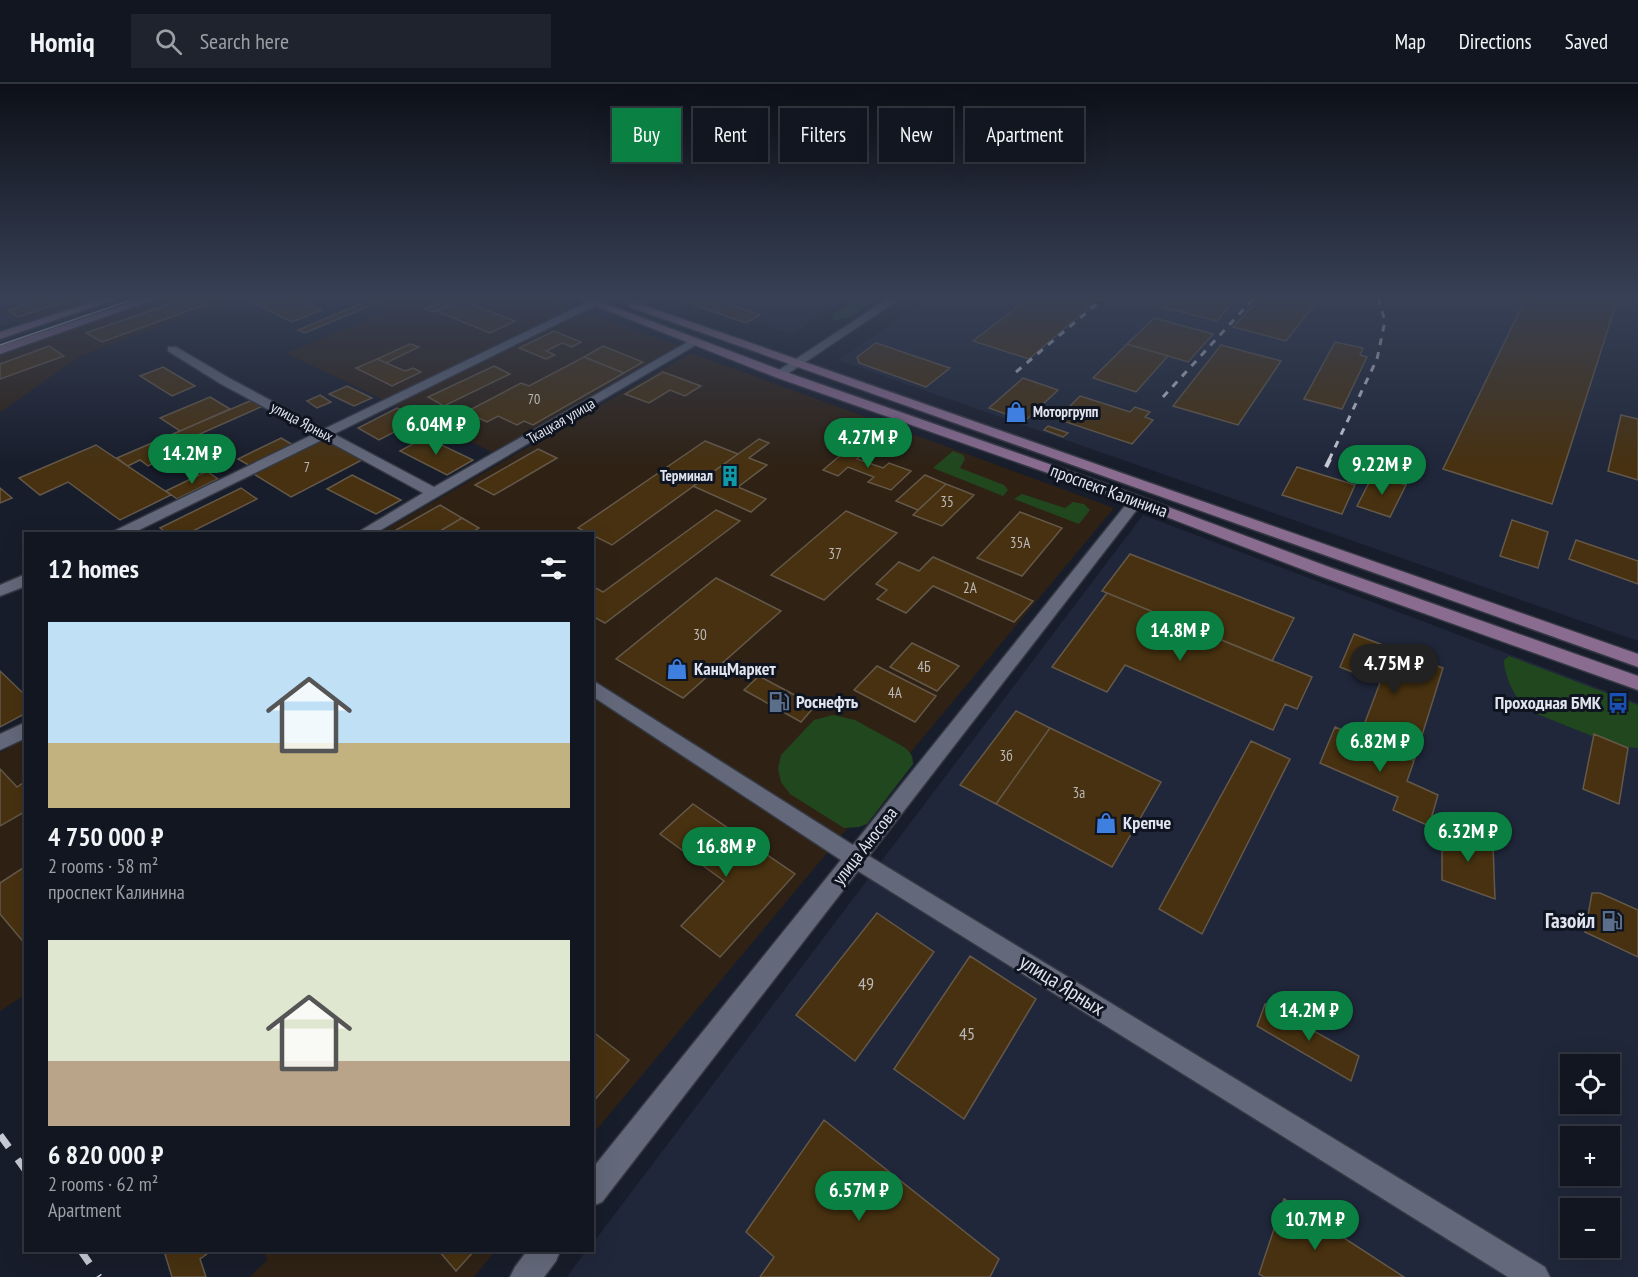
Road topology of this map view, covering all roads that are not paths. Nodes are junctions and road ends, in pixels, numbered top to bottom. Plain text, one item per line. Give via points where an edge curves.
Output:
1 (180, 354) edge
2 (489, 354) edge
3 (675, 354) edge
4 (726, 354) edge
5 (773, 354) edge
6 (810, 354) edge
7 (797, 362) junction
8 (779, 374) junction
9 (326, 434) junction
10 (434, 493) junction
11 (1142, 494) junction
12 (123, 532) edge
13 (366, 532) edge
14 (24, 580) edge
15 (0, 591) edge
16 (1638, 661) edge
17 (1638, 683) edge
18 (594, 688) edge
19 (24, 730) edge
20 (0, 743) edge
21 (855, 858) junction
22 (594, 1189) edge
23 (545, 1252) edge
24 (525, 1277) edge
25 (1536, 1277) edge

1 - 9 street, улица Ярных
2 - 9 street
3 - 10 street, Ткацкая улица
4 - 8 main road, проспект Калинина
5 - 7 main road, проспект Калинина
6 - 7 street
7 - 8 street
7 - 11 main road, проспект Калинина
8 - 11 main road, проспект Калинина
9 - 10 street, улица Ярных
9 - 12 street
10 - 13 street, Ткацкая улица
11 - 16 main road, проспект Калинина
11 - 17 main road, проспект Калинина via 1323,572
11 - 21 street, улица Аносова
14 - 15 street
18 - 21 street, улица Ярных
19 - 20 street
21 - 22 street, улица Аносова
21 - 25 street, улица Ярных
23 - 24 street

